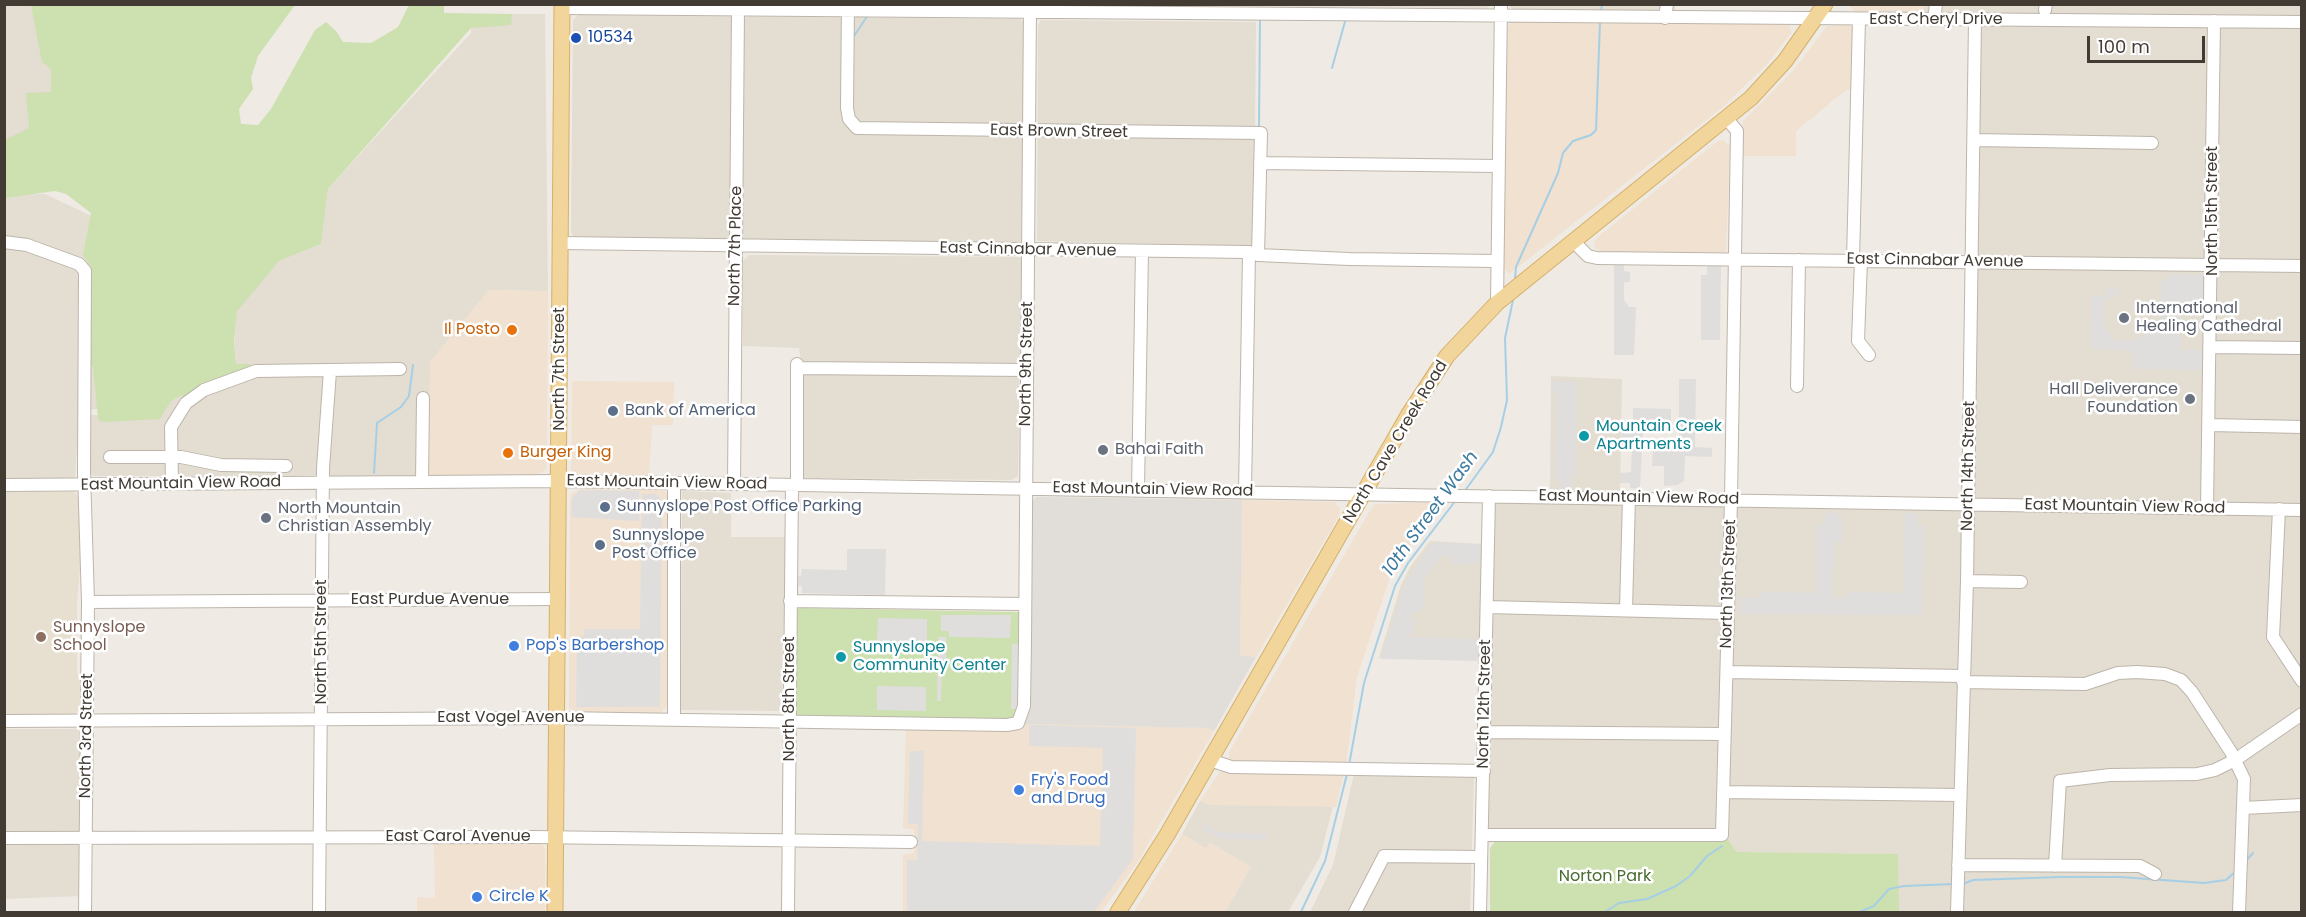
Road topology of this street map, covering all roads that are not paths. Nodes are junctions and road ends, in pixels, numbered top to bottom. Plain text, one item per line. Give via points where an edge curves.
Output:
1 (1667, 4) edge
2 (1825, 4) edge
3 (1936, 4) edge
4 (562, 6) edge
5 (848, 7) edge
6 (738, 9) junction
7 (1030, 9) edge
8 (1159, 9) edge
9 (1501, 10) edge
10 (1665, 18) junction
11 (1816, 19) junction
12 (1860, 19) junction
13 (1934, 20) junction
14 (1975, 20) junction
15 (2214, 21) junction
16 (2301, 22) edge
17 (1727, 119) junction
18 (1030, 131) junction
19 (1975, 140) junction
20 (2152, 143) dead end
21 (1260, 163) junction
22 (1498, 166) junction
23 (4, 242) edge
24 (1574, 242) junction
25 (561, 243) junction
26 (736, 246) junction
27 (1028, 250) junction
28 (1142, 251) junction
29 (1253, 253) junction
30 (1734, 259) junction
31 (1799, 260) junction
32 (1857, 260) junction
33 (1495, 261) junction
34 (1972, 262) junction
35 (2212, 264) junction
36 (2301, 266) edge
37 (1500, 300) junction
38 (2211, 347) junction
39 (2301, 348) edge
40 (1869, 355) dead end
41 (400, 369) dead end
42 (1027, 370) junction
43 (330, 371) junction
44 (1797, 387) dead end
45 (423, 398) dead end
46 (2210, 425) junction
47 (2301, 427) edge
48 (110, 457) dead end
49 (170, 458) junction
50 (286, 466) dead end
51 (559, 481) junction
52 (323, 482) junction
53 (422, 482) junction
54 (674, 483) junction
55 (85, 484) junction
56 (172, 484) junction
57 (734, 484) junction
58 (4, 485) edge
59 (794, 485) junction
60 (1025, 488) junction
61 (1138, 490) junction
62 (1245, 492) junction
63 (1366, 494) junction
64 (1489, 496) junction
65 (1629, 498) junction
66 (1731, 500) junction
67 (1968, 504) junction
68 (2207, 508) junction
69 (2279, 509) junction
70 (2301, 510) edge
71 (1966, 581) junction
72 (2021, 582) dead end
73 (557, 599) junction
74 (322, 600) junction
75 (790, 601) junction
76 (87, 602) junction
77 (1024, 604) junction
78 (1487, 608) junction
79 (1626, 610) junction
80 (1727, 613) junction
81 (1727, 672) junction
82 (1963, 679) junction
83 (2301, 681) edge
84 (2301, 714) edge
85 (322, 718) junction
86 (558, 718) junction
87 (87, 720) junction
88 (674, 720) junction
89 (4, 721) edge
90 (790, 722) junction
91 (1018, 723) joint
92 (1485, 732) junction
93 (1724, 734) junction
94 (1210, 760) junction
95 (2235, 760) junction
96 (1484, 771) junction
97 (1723, 792) junction
98 (1960, 795) junction
99 (2301, 805) edge
100 (2243, 808) junction
101 (1482, 835) junction
102 (319, 837) junction
103 (4, 838) edge
104 (85, 838) junction
105 (556, 838) junction
106 (789, 840) junction
107 (911, 842) dead end
108 (1481, 857) junction
109 (1958, 865) junction
110 (2055, 866) junction
111 (2155, 874) dead end
112 (85, 912) edge
113 (319, 912) edge
114 (555, 912) edge
115 (788, 912) edge
116 (1118, 912) edge
117 (1355, 912) edge
118 (1480, 912) edge
119 (1957, 912) edge
120 (2239, 912) edge

1 - 10 street
2 - 11 main road, North Cave Creek Road
3 - 13 street
4 - 6 street, East Cheryl Drive
4 - 25 main road, North 7th Street
5 - 6 street, East Cheryl Drive
5 - 7 street, East Cheryl Drive
5 - 18 street, East Brown Street via 847,108 849,119 858,128
6 - 26 street, North 7th Place
7 - 8 street, East Cheryl Drive
7 - 18 street, North 9th Street
8 - 9 street, East Cheryl Drive
9 - 10 street, East Cheryl Drive
9 - 22 street
10 - 11 street, East Cheryl Drive
11 - 12 street, East Cheryl Drive
11 - 17 main road, North Cave Creek Road via 1764,86
12 - 13 street, East Cheryl Drive
12 - 32 street
13 - 14 street, East Cheryl Drive
14 - 15 street, East Cheryl Drive
14 - 19 street, North 14th Street
15 - 16 street, East Cheryl Drive
15 - 35 street, North 15th Street
17 - 24 main road, North Cave Creek Road
17 - 30 street, North 13th Street via 1737,131
18 - 21 street, East Brown Street via 1261,134
18 - 27 street, North 9th Street
19 - 20 street
19 - 34 street, North 14th Street
21 - 22 street
21 - 29 street
22 - 33 street
23 - 55 street, North 3rd Street via 47,252 79,264 85,272
24 - 30 street, East Cinnabar Avenue via 1592,257
24 - 37 main road, North Cave Creek Road
25 - 26 street, East Cinnabar Avenue
25 - 51 main road, North 7th Street
26 - 27 street, East Cinnabar Avenue
26 - 57 street, North 7th Place
27 - 28 street, East Cinnabar Avenue
27 - 42 street, North 9th Street
28 - 29 street, East Cinnabar Avenue
28 - 61 street
29 - 33 street, East Cinnabar Avenue
29 - 62 street
30 - 31 street, East Cinnabar Avenue
30 - 66 street, North 13th Street
31 - 32 street, East Cinnabar Avenue
31 - 44 street
32 - 34 street, East Cinnabar Avenue
32 - 40 street via 1858,341
33 - 37 street
34 - 35 street, East Cinnabar Avenue
34 - 67 street, North 14th Street
35 - 36 street, East Cinnabar Avenue
35 - 38 street, North 15th Street
37 - 63 main road, North Cave Creek Road via 1464,336 1432,377
38 - 39 street
38 - 46 street, North 15th Street
41 - 43 street
42 - 59 street, North 8th Street via 797,366
42 - 60 street, North 9th Street
43 - 49 street via 256,371 204,390 177,415 171,427
43 - 52 street, North 5th Street
45 - 53 street
46 - 47 street
46 - 68 street, North 15th Street
48 - 49 street
49 - 50 street via 221,465
49 - 56 street
51 - 53 street, East Mountain View Road
51 - 54 street, East Mountain View Road
51 - 73 main road, North 7th Street
52 - 53 street, East Mountain View Road
52 - 56 street, East Mountain View Road
52 - 74 street, North 5th Street
54 - 57 street, East Mountain View Road
54 - 88 street
55 - 56 street, East Mountain View Road
55 - 58 street, East Mountain View Road
55 - 76 street, North 3rd Street
57 - 59 street, East Mountain View Road
59 - 60 street, East Mountain View Road
59 - 75 street, North 8th Street
60 - 61 street, East Mountain View Road
60 - 77 street, North 9th Street
61 - 62 street, East Mountain View Road
62 - 63 street, East Mountain View Road
63 - 64 street, East Mountain View Road
63 - 94 main road, North Cave Creek Road
64 - 65 street, East Mountain View Road
64 - 78 street, North 12th Street
65 - 66 street, East Mountain View Road
65 - 79 street
66 - 67 street, East Mountain View Road
66 - 80 street, North 13th Street
67 - 68 street, East Mountain View Road
67 - 71 street, North 14th Street
68 - 69 street, East Mountain View Road
69 - 70 street, East Mountain View Road
69 - 83 street via 2273,637
71 - 72 street
71 - 82 street, North 14th Street
73 - 74 street, East Purdue Avenue
73 - 86 main road, North 7th Street
74 - 76 street, East Purdue Avenue
74 - 85 street, North 5th Street
75 - 77 street
75 - 90 street, North 8th Street
76 - 87 street, North 3rd Street
77 - 91 street, North 9th Street via 1024,706
78 - 79 street
78 - 92 street, North 12th Street
79 - 80 street
80 - 81 street, North 13th Street
81 - 82 street
81 - 93 street, North 13th Street
82 - 95 street via 2085,684 2118,674 2165,674 2181,680 2192,692
82 - 98 street, North 14th Street
84 - 95 street
85 - 86 street, East Vogel Avenue
85 - 87 street, East Vogel Avenue
85 - 102 street, North 5th Street
86 - 88 street, East Vogel Avenue
86 - 105 main road, North 7th Street
87 - 89 street, East Vogel Avenue
87 - 104 street, North 3rd Street
88 - 90 street, East Vogel Avenue
90 - 91 street, East Vogel Avenue
90 - 106 street, North 8th Street
92 - 93 street
92 - 96 street, North 12th Street
93 - 97 street, North 13th Street
94 - 96 street via 1231,767
94 - 116 main road, North Cave Creek Road
95 - 100 street via 2244,779
95 - 110 street via 2197,774 2110,775 2060,781
96 - 101 street, North 12th Street
97 - 98 street
97 - 101 street, North 13th Street via 1722,836
98 - 109 street, North 14th Street
99 - 100 street
100 - 120 street
101 - 108 street, North 12th Street
102 - 104 street, East Carol Avenue
102 - 105 street, East Carol Avenue
102 - 113 street, North 5th Street
103 - 104 street, East Carol Avenue
104 - 112 street, North 3rd Street
105 - 106 street, East Carol Avenue
105 - 114 main road, North 7th Street
106 - 107 street, East Carol Avenue
106 - 115 street, North 8th Street
108 - 117 street via 1384,856
108 - 118 street, North 12th Street
109 - 110 street
109 - 119 street, North 14th Street
110 - 111 street via 2140,866

